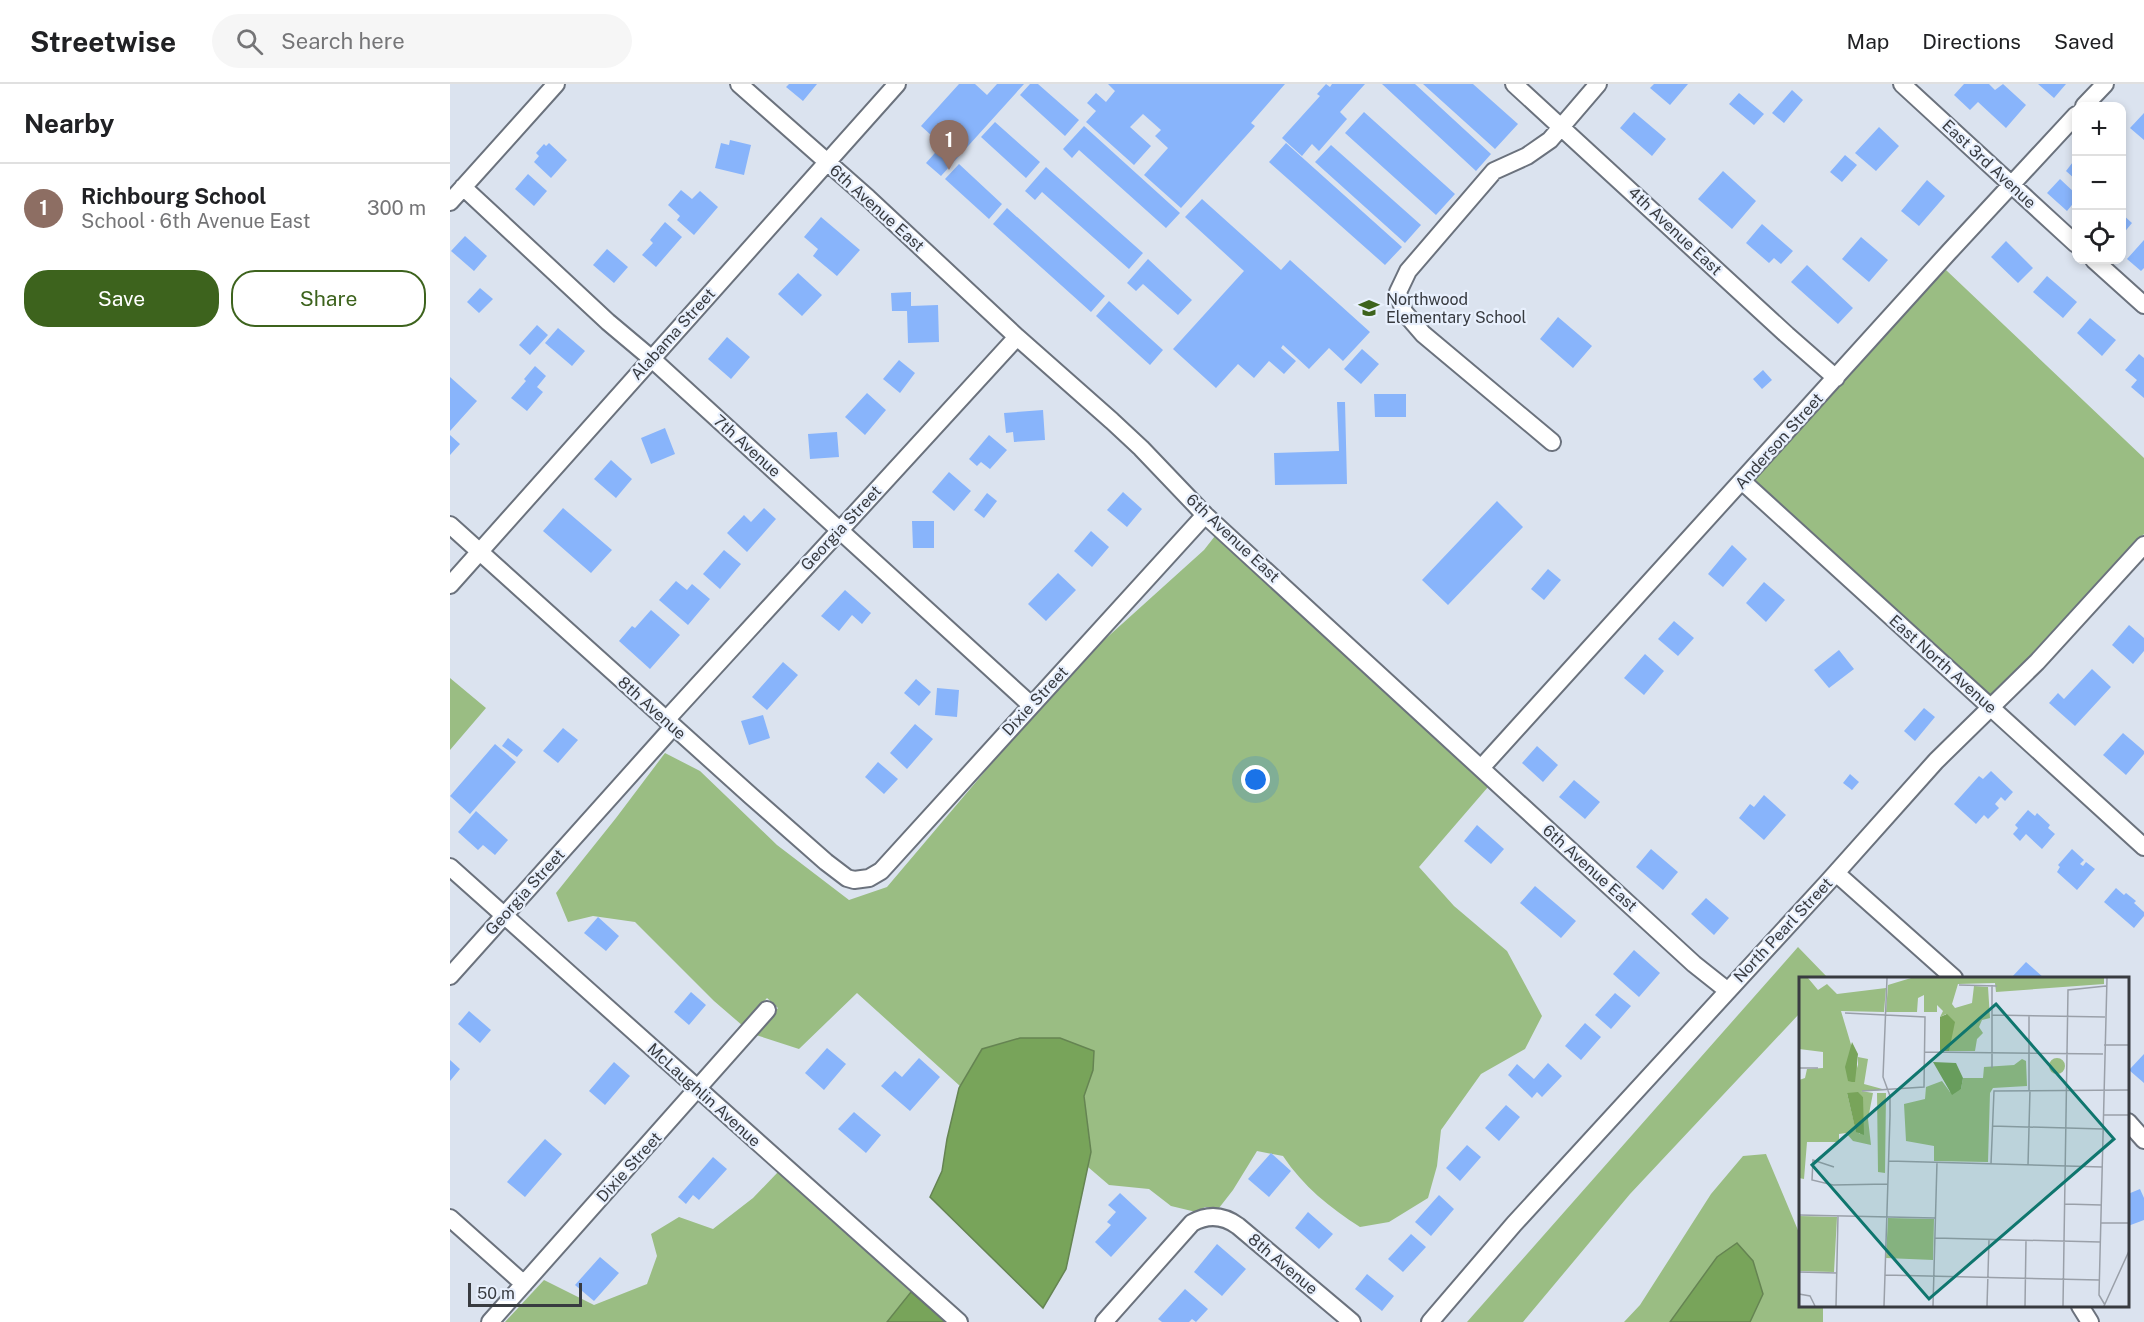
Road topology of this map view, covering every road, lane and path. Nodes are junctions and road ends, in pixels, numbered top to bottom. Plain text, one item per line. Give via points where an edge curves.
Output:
1 (556, 84) edge
2 (739, 84) edge
3 (897, 84) edge
4 (1514, 84) edge
5 (1598, 84) edge
6 (1902, 84) edge
7 (2105, 84) edge
8 (2088, 102) edge
9 (2072, 119) edge
10 (1562, 127) junction
11 (827, 163) junction
12 (2012, 186) junction
13 (463, 187) junction
14 (450, 202) edge
15 (2072, 240) edge
16 (2098, 264) edge
17 (2144, 305) edge
18 (1017, 337) junction
19 (652, 359) junction
20 (1836, 378) junction
21 (1552, 442) dead end
22 (1742, 481) junction
23 (1205, 515) junction
24 (450, 525) edge
25 (839, 531) junction
26 (2144, 545) edge
27 (479, 552) junction
28 (450, 585) edge
29 (1031, 705) junction
30 (1991, 708) junction
31 (669, 724) junction
32 (1480, 768) junction
33 (2144, 847) edge
34 (450, 867) edge
35 (1836, 873) junction
36 (860, 879) joint
37 (504, 915) junction
38 (450, 976) edge
39 (1953, 977) edge
40 (1728, 991) junction
41 (767, 1010) dead end
42 (698, 1089) junction
43 (2129, 1124) edge
44 (2144, 1140) edge
45 (450, 1218) edge
46 (524, 1284) junction
47 (2081, 1307) edge
48 (490, 1322) edge
49 (959, 1322) edge
50 (1104, 1322) edge
51 (1352, 1322) edge
52 (1430, 1322) edge
53 (2090, 1322) edge

1 - 13 street
2 - 11 street, 6th Avenue East
3 - 11 street, Alabama Street
4 - 10 street, 4th Avenue East
5 - 10 street
6 - 12 street, East 3rd Avenue
7 - 8 street
9 - 12 street, Anderson Street
10 - 20 street, 4th Avenue East
10 - 21 street via 1527,156 1494,171 1408,271 1398,292 1404,312 1424,334
11 - 18 street, 6th Avenue East
11 - 19 street, Alabama Street
12 - 15 street, East 3rd Avenue
12 - 20 street, Anderson Street
13 - 14 street
13 - 19 street, 7th Avenue
16 - 17 street
18 - 23 street, 6th Avenue East via 1141,448
18 - 25 street, Georgia Street
19 - 25 street, 7th Avenue
19 - 27 street, Alabama Street
20 - 22 street, Anderson Street
22 - 30 street, East North Avenue
22 - 32 street, Anderson Street
23 - 29 street, Dixie Street
23 - 32 street, 6th Avenue East
24 - 27 street, 8th Avenue
25 - 29 street, 7th Avenue
25 - 31 street, Georgia Street
26 - 30 street, North Pearl Street
27 - 28 street, Alabama Street
27 - 31 street, 8th Avenue
29 - 36 street, Dixie Street via 881,871
30 - 33 street, East North Avenue
30 - 35 street, North Pearl Street via 1936,761
31 - 36 street, 8th Avenue via 826,862 847,878
31 - 37 street, Georgia Street
32 - 40 street, 6th Avenue East
34 - 37 street, McLaughlin Avenue
35 - 39 street
35 - 40 street, North Pearl Street
37 - 38 street, Georgia Street
37 - 42 street, McLaughlin Avenue
40 - 52 street, North Pearl Street via 1514,1224
41 - 42 street, Dixie Street
42 - 46 street, Dixie Street
42 - 49 street, McLaughlin Avenue
43 - 44 street
45 - 46 street
46 - 48 street, Dixie Street
47 - 53 street
50 - 51 street, 8th Avenue via 1192,1223 1211,1216 1238,1226

